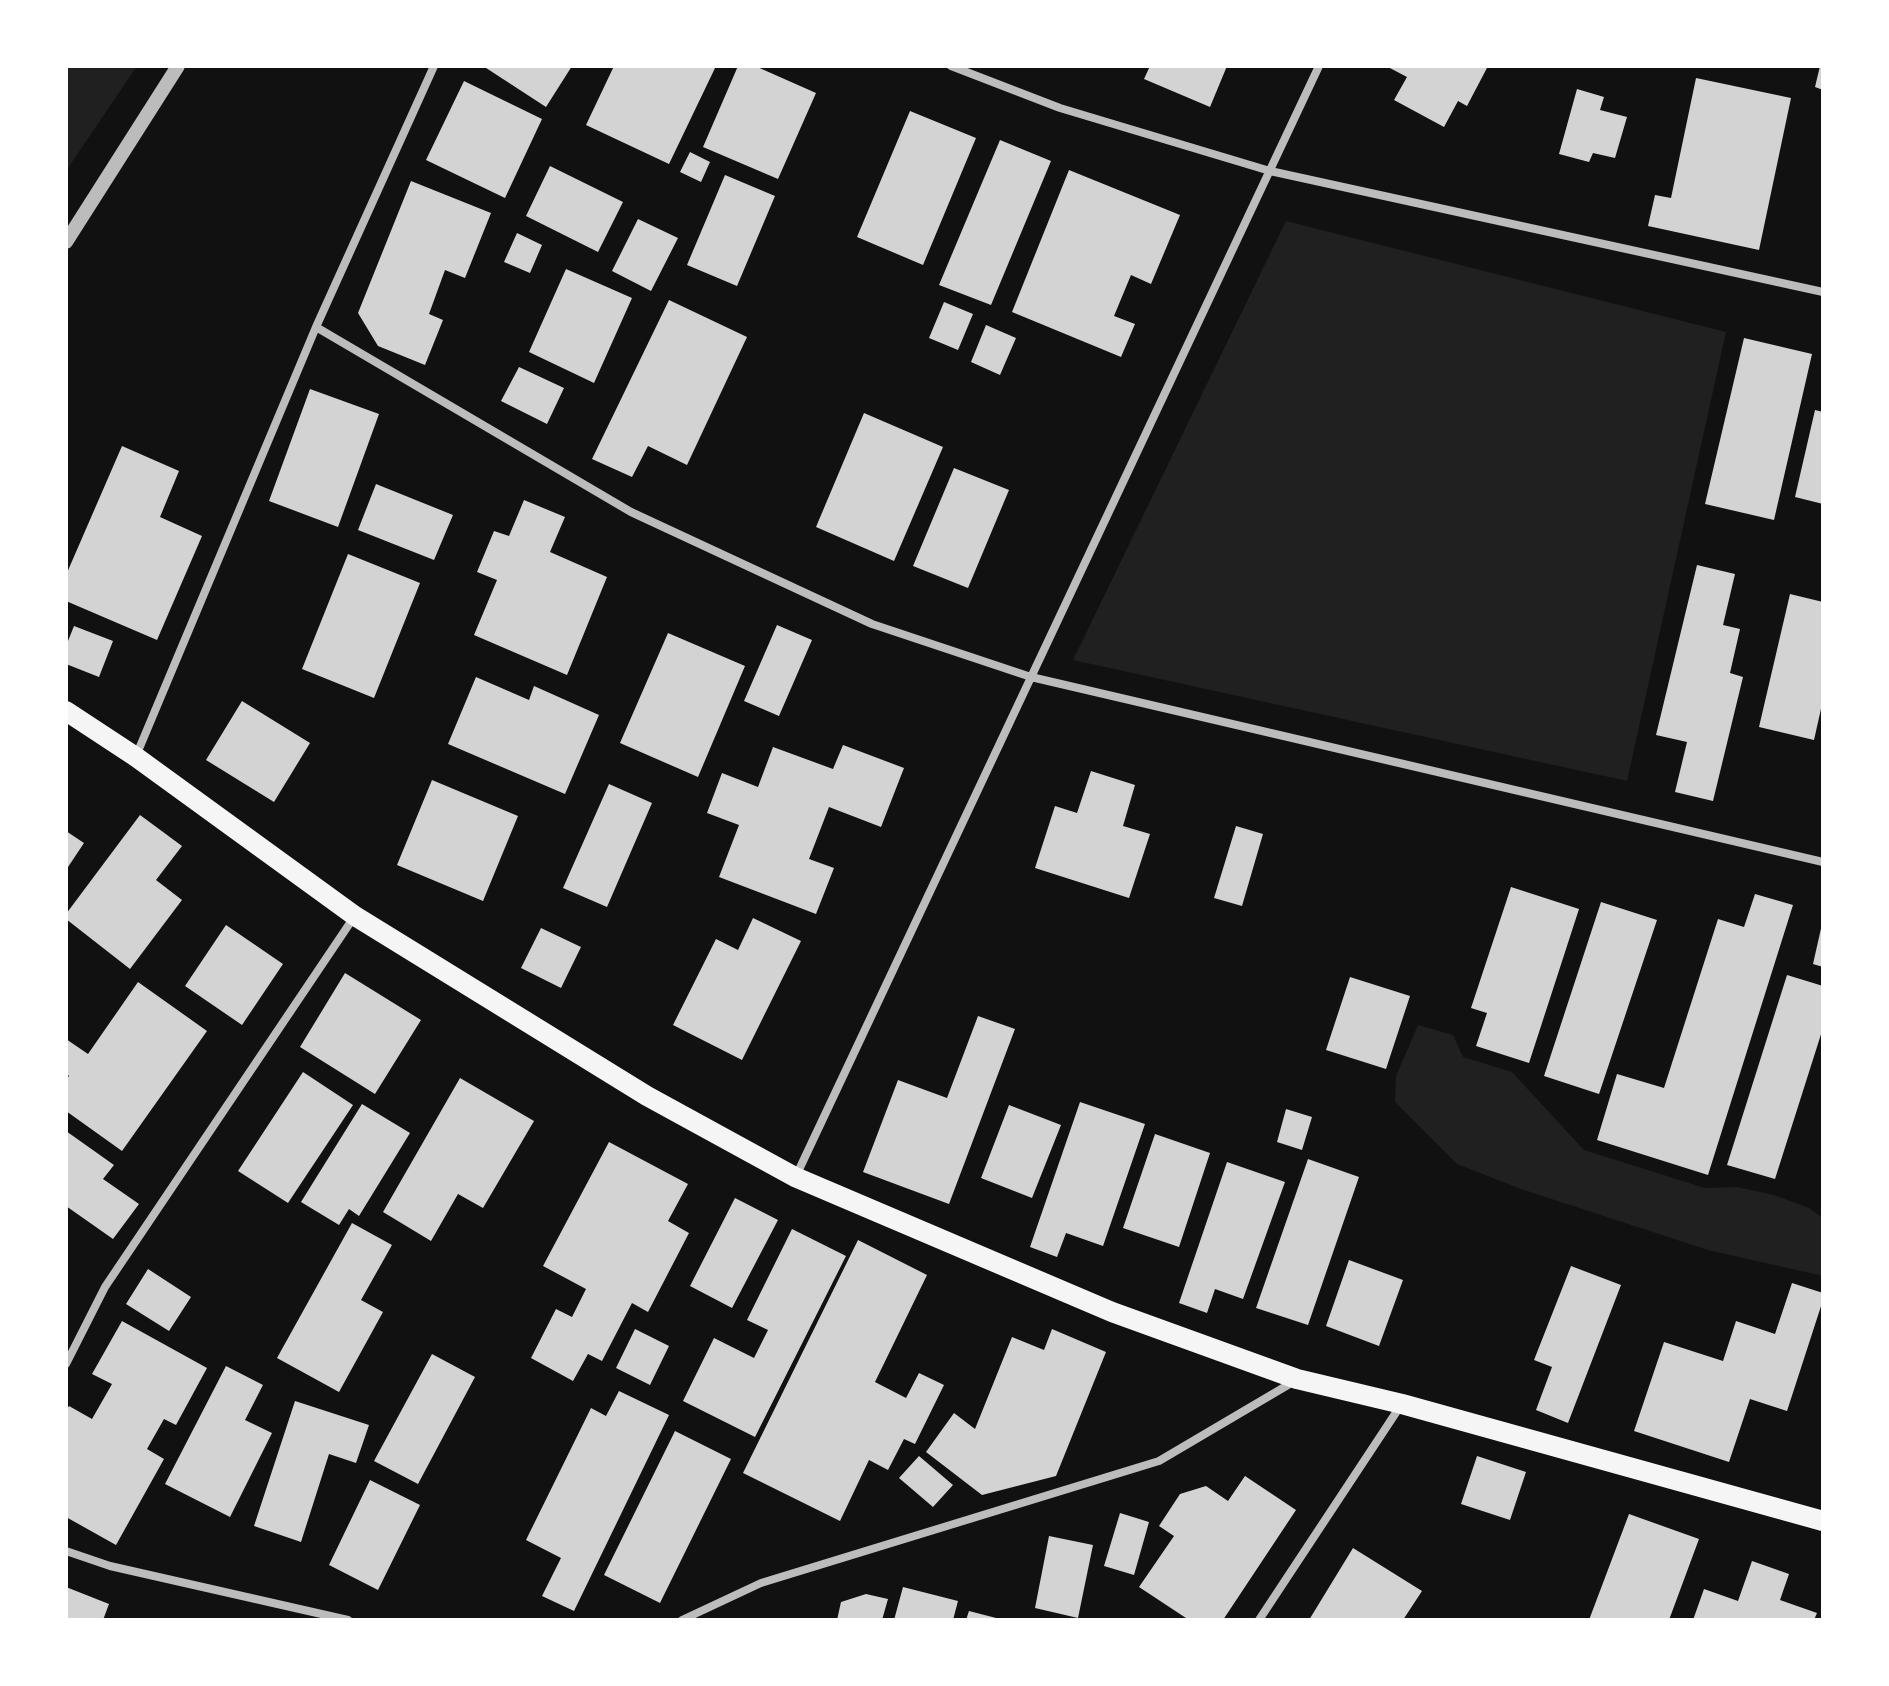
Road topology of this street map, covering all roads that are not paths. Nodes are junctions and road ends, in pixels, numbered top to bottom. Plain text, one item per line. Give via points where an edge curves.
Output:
1 (178, 66) edge
2 (434, 66) edge
3 (951, 66) edge
4 (1319, 66) edge
5 (1270, 171) junction
6 (66, 242) edge
7 (1823, 292) edge
8 (316, 327) junction
9 (1031, 677) junction
10 (66, 711) edge
11 (136, 757) junction
12 (1823, 862) edge
13 (355, 916) junction
14 (795, 1177) junction
15 (66, 1364) edge
16 (1297, 1379) junction
17 (1402, 1404) junction
18 (1823, 1521) edge
19 (66, 1551) edge
20 (348, 1620) edge
21 (682, 1620) edge
22 (1259, 1620) edge

1 - 6 street
2 - 8 street
3 - 5 street via 1060,108
4 - 5 street
5 - 7 street
5 - 9 street
8 - 9 street via 631,512 872,624
8 - 11 street
9 - 12 street
9 - 14 street
10 - 11 main road
11 - 13 main road
13 - 14 main road via 647,1096
13 - 15 street via 105,1287
14 - 16 main road via 1112,1312
16 - 17 main road
16 - 21 street via 1159,1461 761,1583
17 - 18 main road
17 - 22 street
19 - 20 street via 110,1566

